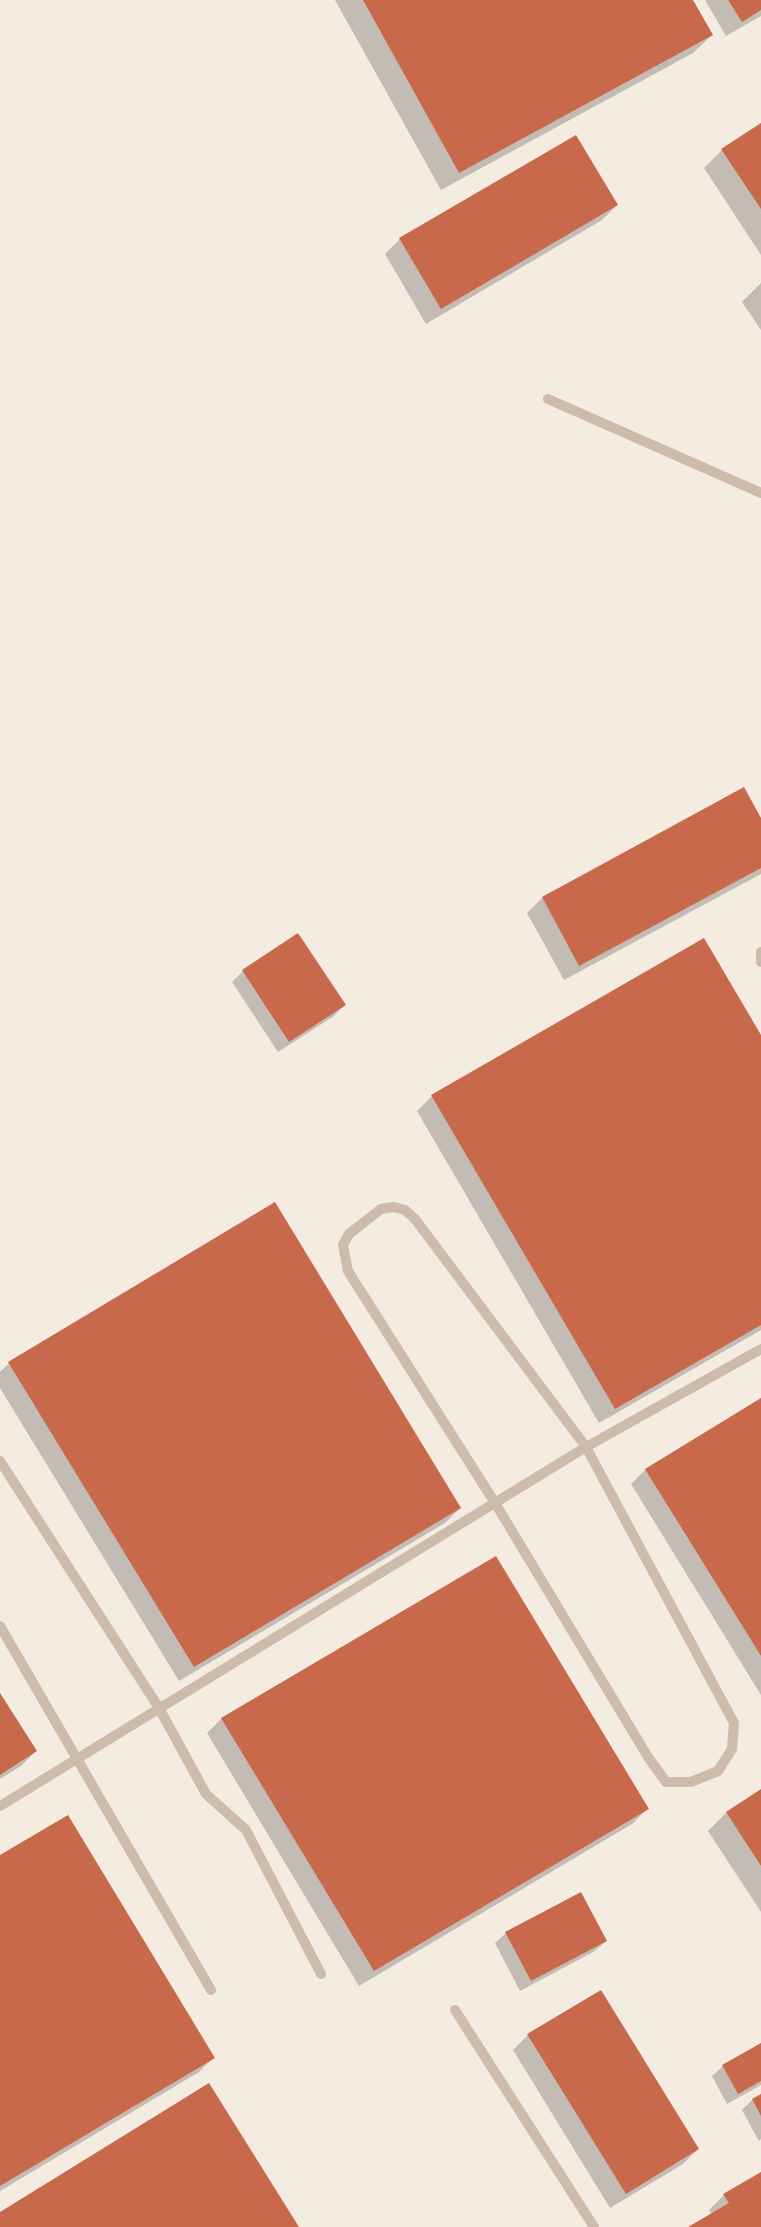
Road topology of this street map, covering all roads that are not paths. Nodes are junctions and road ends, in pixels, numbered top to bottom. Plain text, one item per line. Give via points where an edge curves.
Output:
1 (548, 399) dead end
2 (761, 493) edge
3 (761, 952) edge
4 (761, 962) edge
5 (761, 1348) edge
6 (586, 1447) junction
7 (0, 1461) edge
8 (495, 1503) junction
9 (0, 1626) edge
10 (159, 1708) junction
11 (77, 1759) junction
12 (0, 1806) edge
13 (321, 1974) dead end
14 (211, 1990) dead end
15 (455, 2010) dead end
16 (594, 2227) edge

1 - 2 lane
3 - 4 lane
5 - 6 lane
6 - 8 lane
6 - 8 lane via 415,1219 404,1210 394,1207 381,1209 349,1234 343,1245 348,1272
6 - 8 lane via 734,1723 732,1749 718,1771 691,1782 666,1782 644,1750
7 - 10 lane
8 - 10 lane
9 - 11 lane
10 - 11 lane
10 - 13 lane via 206,1794 246,1830
11 - 12 lane
11 - 14 lane
15 - 16 lane

